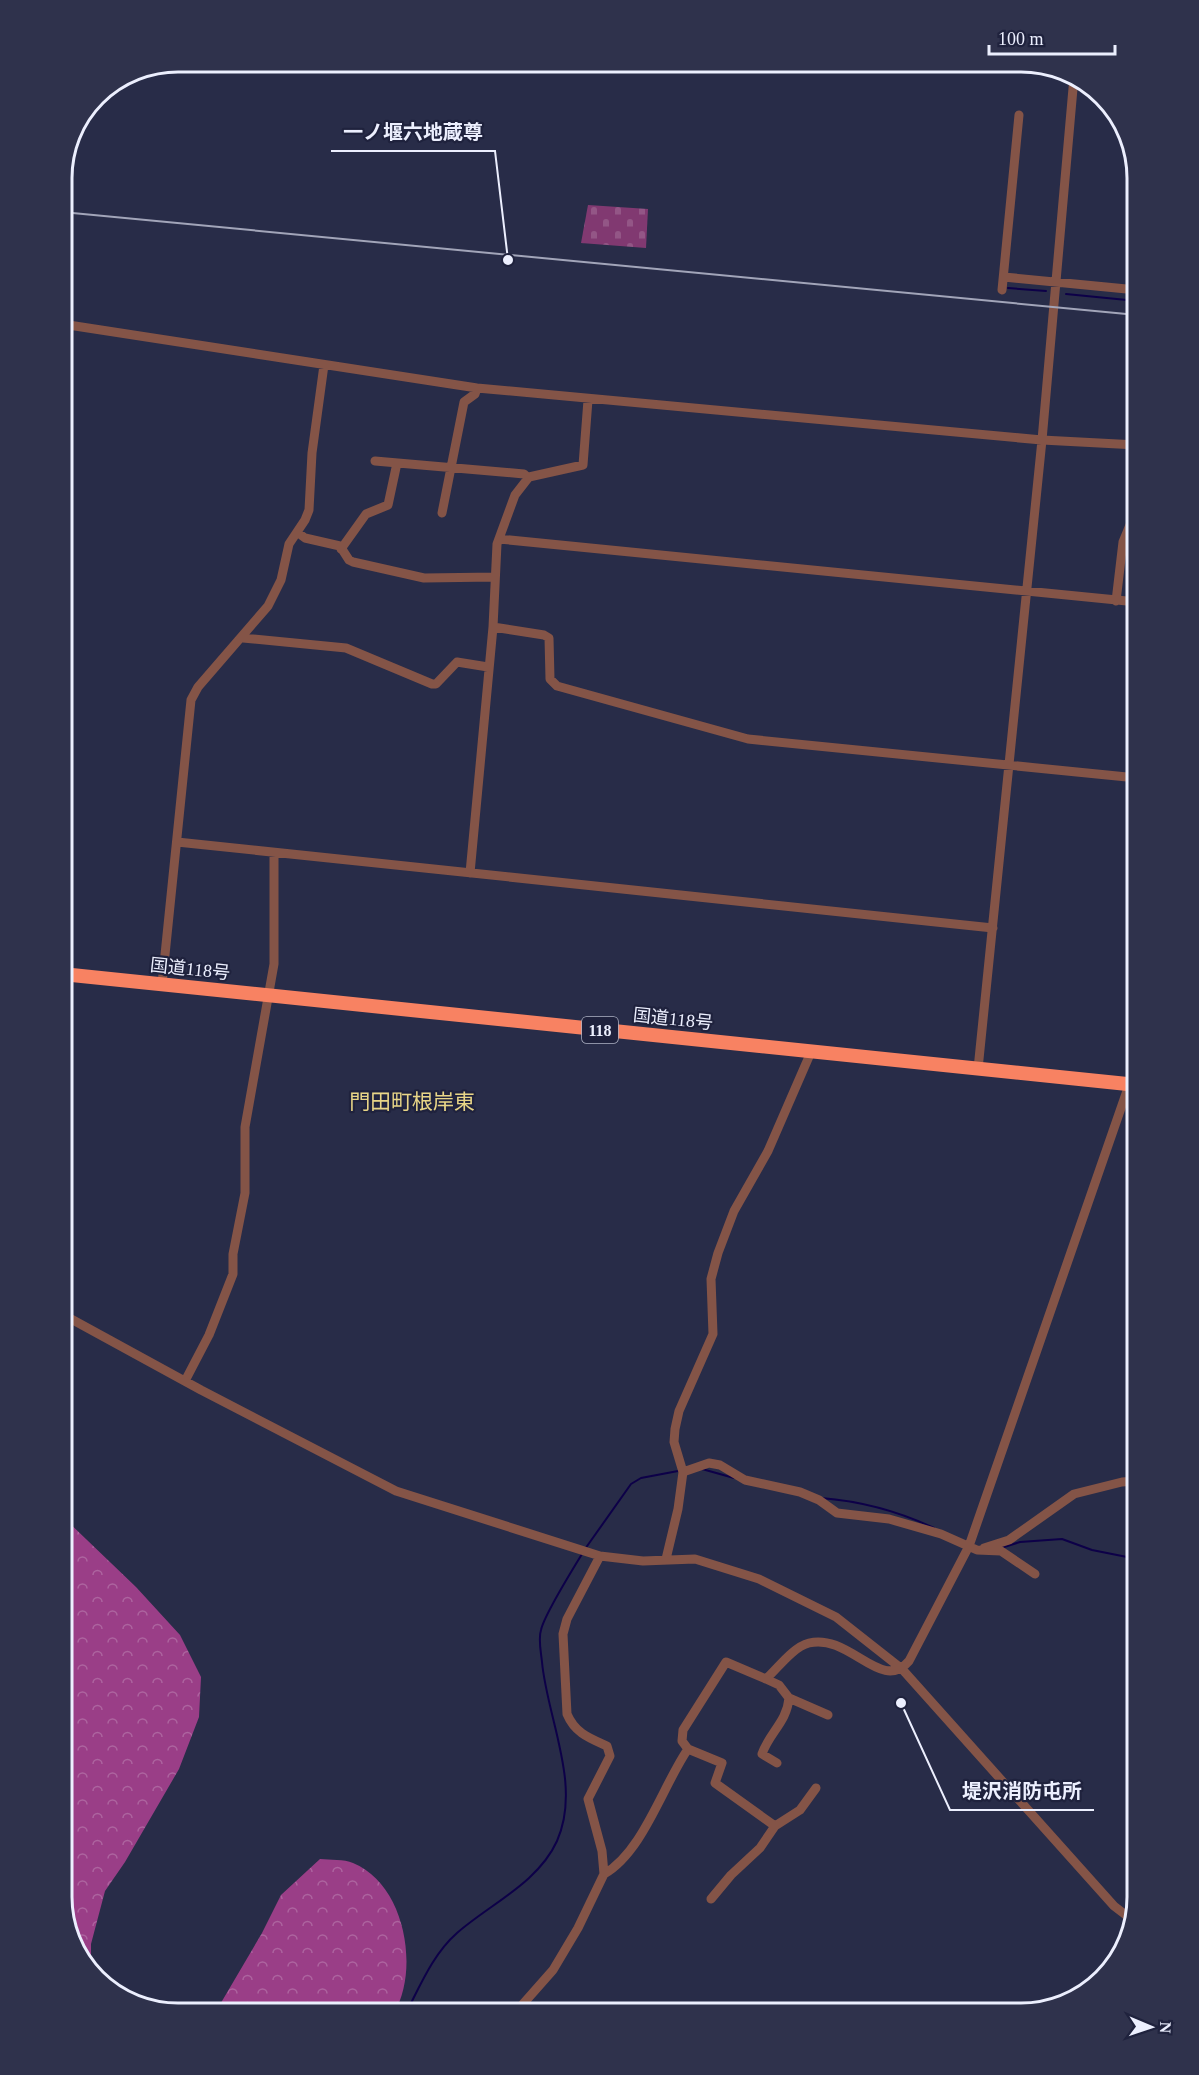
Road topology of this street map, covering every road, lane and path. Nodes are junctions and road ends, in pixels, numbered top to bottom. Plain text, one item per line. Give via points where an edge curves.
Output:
1 (1073, 86) edge
2 (1019, 115) dead end
3 (1004, 277) junction
4 (1056, 282) junction
5 (1127, 289) edge
6 (1002, 290) dead end
7 (72, 326) edge
8 (324, 365) junction
9 (477, 388) junction
10 (588, 399) junction
11 (1042, 440) junction
12 (1127, 444) edge
13 (375, 461) dead end
14 (397, 463) junction
15 (451, 468) junction
16 (528, 478) junction
17 (441, 513) dead end
18 (297, 532) junction
19 (1127, 532) edge
20 (499, 539) junction
21 (342, 549) junction
22 (495, 577) junction
23 (1026, 593) junction
24 (1116, 601) junction
25 (1127, 602) edge
26 (493, 627) junction
27 (243, 638) junction
28 (488, 667) junction
29 (1009, 765) junction
30 (1127, 777) edge
31 (177, 842) junction
32 (274, 853) junction
33 (470, 873) junction
34 (993, 928) junction
35 (72, 977) edge
36 (162, 984) junction
37 (269, 995) junction
38 (811, 1052) junction
39 (978, 1069) junction
40 (1127, 1084) edge
41 (1127, 1102) edge
42 (72, 1319) edge
43 (185, 1381) junction
44 (684, 1472) junction
45 (1127, 1482) edge
46 (973, 1548) junction
47 (600, 1556) junction
48 (666, 1559) junction
49 (1035, 1574) dead end
50 (902, 1669) junction
51 (766, 1679) junction
52 (789, 1698) junction
53 (828, 1714) dead end
54 (688, 1749) junction
55 (777, 1763) dead end
56 (816, 1788) dead end
57 (775, 1826) junction
58 (604, 1874) junction
59 (711, 1899) dead end
60 (1125, 1915) edge
61 (524, 2003) edge

1 - 4 street
2 - 3 street
3 - 4 street
3 - 6 street
4 - 5 street
4 - 11 street
7 - 8 street
8 - 9 street
8 - 18 street via 309,510
9 - 10 street
9 - 15 street via 464,402
10 - 11 street
10 - 16 street via 583,465
11 - 12 street
11 - 23 street
13 - 14 street
14 - 15 street
14 - 21 street via 388,505 366,514
15 - 16 street via 524,474
15 - 17 street
16 - 20 street via 515,495
18 - 21 street
18 - 27 street via 289,543 276,593
19 - 24 street
20 - 22 street
20 - 23 street
21 - 22 street via 353,562 424,578
22 - 26 street
23 - 24 street
23 - 29 street
24 - 25 street
26 - 28 street
26 - 29 street via 549,638 550,680 557,686 689,724 748,739
27 - 28 street via 346,648 432,684 457,662
27 - 31 street via 191,700
28 - 33 street
29 - 30 street
29 - 34 street
31 - 32 street
31 - 36 street
32 - 33 street
32 - 37 street via 274,964
33 - 34 street
34 - 39 street
35 - 36 highway, 国道118号 / 118
36 - 37 highway, 国道118号 / 118
37 - 38 highway, 国道118号 / 118
37 - 43 street via 245,1127 244,1193 233,1274 209,1335
38 - 39 highway, 国道118号 / 118
38 - 44 street via 768,1150 734,1211 718,1253 711,1279 713,1334 675,1429 674,1442
39 - 40 highway, 国道118号 / 118
41 - 46 street
42 - 43 street
43 - 47 street via 396,1491
44 - 46 street via 709,1463 720,1465 745,1480 800,1492 837,1513 889,1519
44 - 48 street
45 - 46 street via 1074,1494 1010,1540
46 - 49 street via 1001,1551
46 - 50 street
47 - 48 street via 643,1561
47 - 58 street via 563,1634 567,1714 581,1734 609,1750 610,1756 588,1799
48 - 50 street via 695,1559 759,1579 801,1598 836,1617
50 - 51 street via 893,1673 882,1671 840,1645 821,1641 799,1648
50 - 60 street
51 - 52 street via 779,1685
51 - 54 street via 726,1662 683,1730 682,1741
52 - 53 street
52 - 55 street via 785,1718 766,1741 762,1754
54 - 57 street via 722,1763 715,1783
54 - 58 street via 634,1843 615,1868
56 - 57 street via 800,1810
57 - 59 street via 760,1848
58 - 61 street via 553,1970

